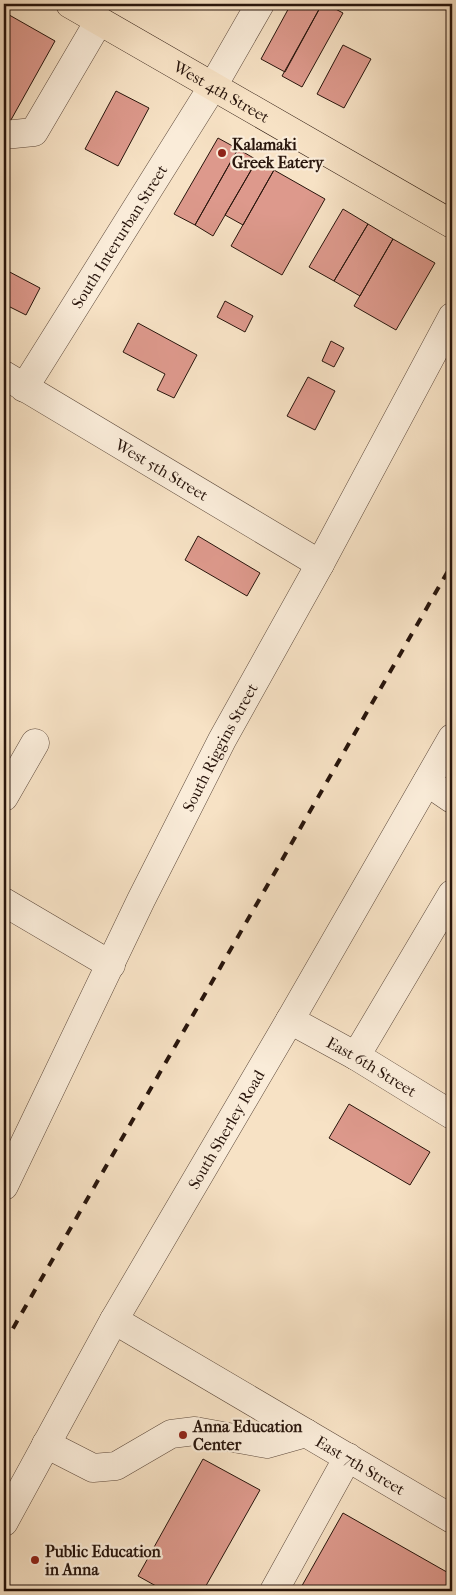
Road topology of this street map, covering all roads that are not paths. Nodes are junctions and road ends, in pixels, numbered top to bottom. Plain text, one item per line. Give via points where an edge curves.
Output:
1 (70, 4) edge
2 (260, 4) edge
3 (99, 21) junction
4 (213, 86) junction
5 (4, 135) edge
6 (452, 224) edge
7 (452, 317) edge
8 (14, 381) edge
9 (320, 564) junction
10 (452, 738) edge
11 (34, 743) dead end
12 (427, 782) junction
13 (4, 797) edge
14 (452, 799) edge
15 (452, 894) edge
16 (4, 902) edge
17 (111, 964) junction
18 (290, 1020) junction
19 (356, 1056) junction
20 (452, 1115) edge
21 (4, 1186) edge
22 (114, 1320) junction
23 (306, 1433) junction
24 (46, 1444) junction
25 (348, 1457) junction
26 (452, 1519) edge
27 (4, 1522) edge
28 (274, 1591) edge

1 - 3 main road, West 4th Street
2 - 4 street, South Interurban Street
3 - 4 main road, West 4th Street
3 - 5 street via 34,132
4 - 6 main road, West 4th Street
4 - 8 street, South Interurban Street
7 - 9 street, South Riggins Street
8 - 9 street, West 5th Street
9 - 17 street, South Riggins Street via 222,740
10 - 12 street, South Sherley Road
11 - 13 street
12 - 14 street
12 - 18 street, South Sherley Road
15 - 19 street
16 - 17 street
17 - 21 street, South Riggins Street
18 - 19 street, East 6th Street
18 - 22 street, South Sherley Road
19 - 20 street, East 6th Street
22 - 23 street, East 7th Street
22 - 24 street, South Sherley Road
23 - 24 street via 266,1444 195,1430 172,1434 116,1466 93,1468
23 - 25 street, East 7th Street
24 - 27 street, South Sherley Road
25 - 26 street, East 7th Street
25 - 28 street

